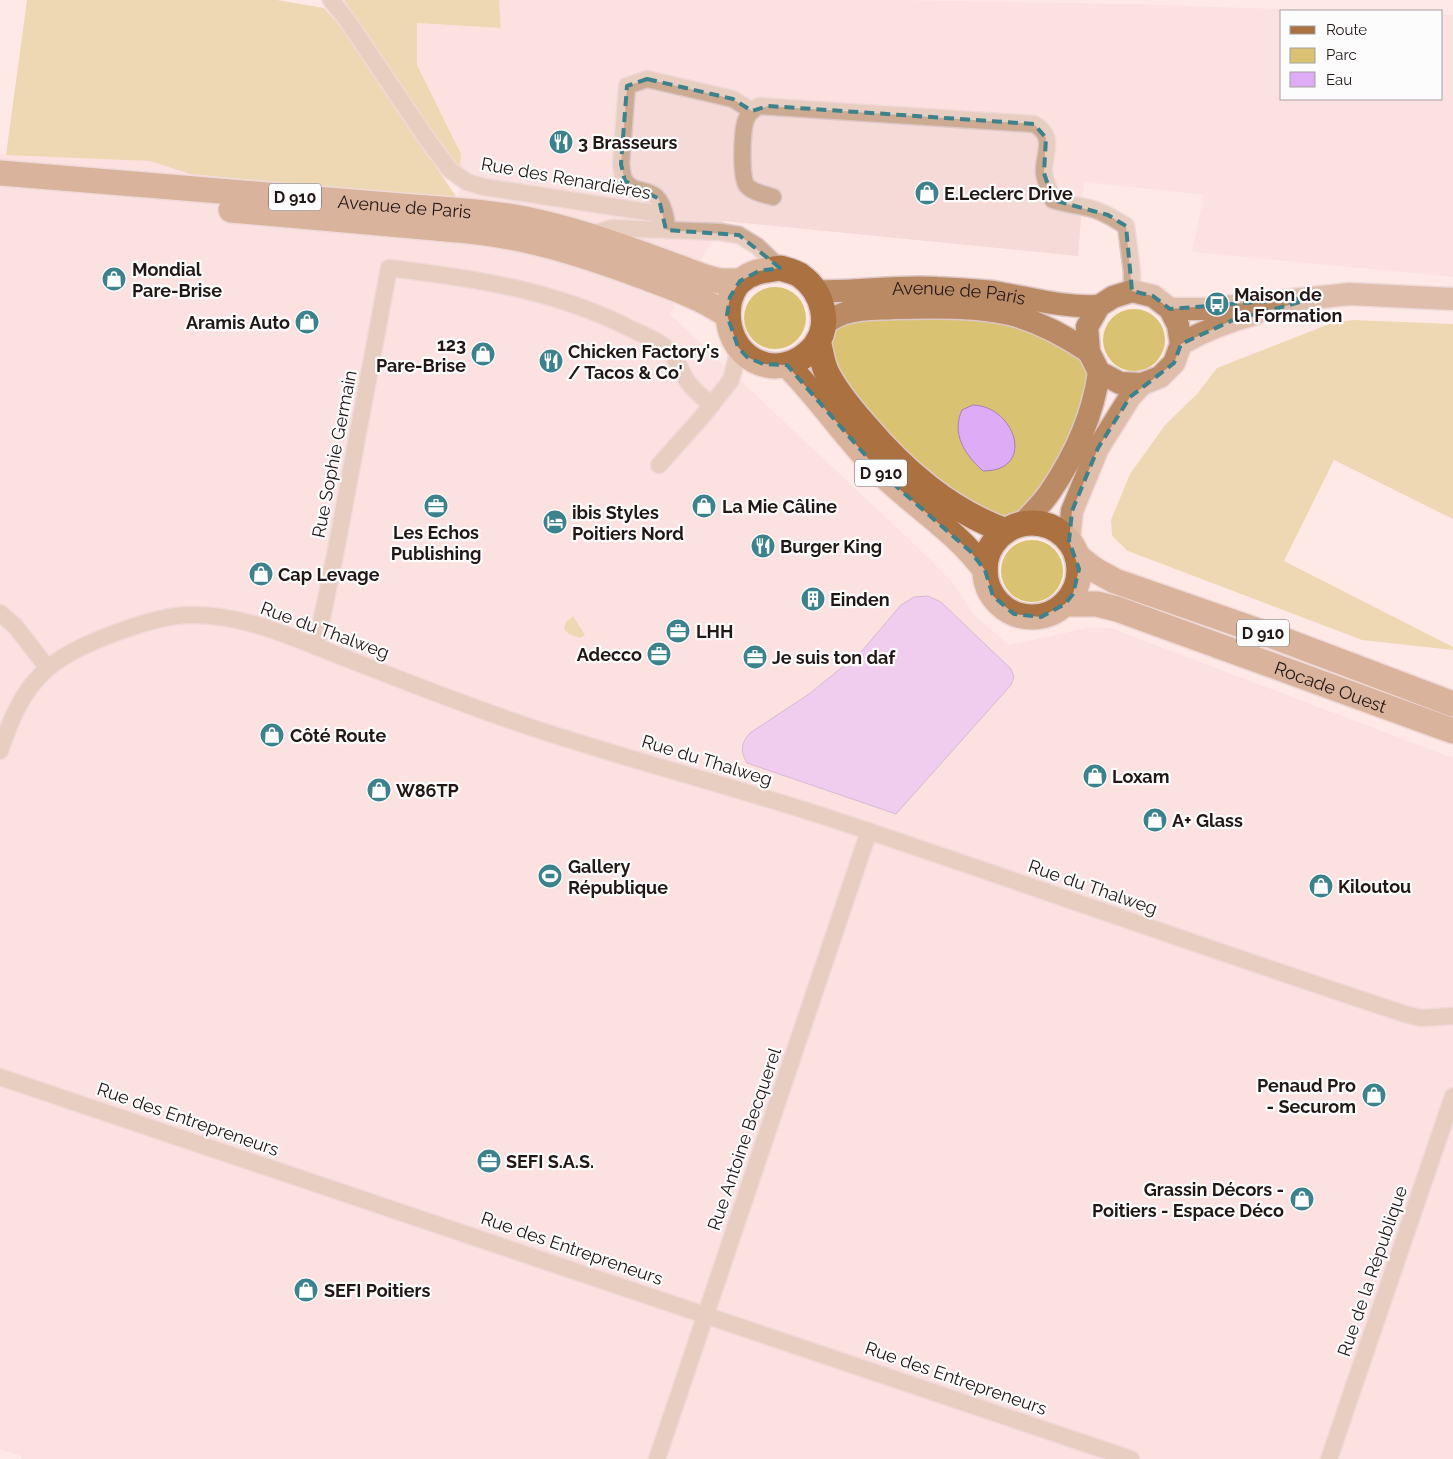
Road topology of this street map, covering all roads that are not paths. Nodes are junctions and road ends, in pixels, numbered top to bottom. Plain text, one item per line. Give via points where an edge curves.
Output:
1 (331, 0) edge
2 (752, 110) junction
3 (0, 173) edge
4 (0, 190) edge
5 (773, 196) dead end
6 (666, 225) junction
7 (588, 235) junction
8 (780, 268) junction
9 (740, 281) junction
10 (816, 291) junction
11 (1132, 291) junction
12 (1319, 297) junction
13 (1453, 299) edge
14 (1099, 306) junction
15 (1170, 308) junction
16 (727, 315) junction
17 (821, 332) junction
18 (1181, 344) junction
19 (738, 347) junction
20 (1089, 352) junction
21 (775, 364) junction
22 (1099, 372) junction
23 (731, 380) junction
24 (1142, 384) junction
25 (712, 405) junction
26 (659, 465) dead end
27 (1014, 528) junction
28 (1073, 548) junction
29 (985, 570) junction
30 (1065, 604) junction
31 (0, 613) edge
32 (316, 647) junction
33 (47, 667) junction
34 (1453, 704) edge
35 (1453, 731) edge
36 (0, 751) edge
37 (869, 831) junction
38 (1453, 1005) edge
39 (1453, 1011) edge
40 (1453, 1016) edge
41 (0, 1077) edge
42 (1453, 1096) edge
43 (705, 1314) junction
44 (657, 1459) edge
45 (1131, 1459) edge
46 (1329, 1459) edge

1 - 6 street, Rue des Renardières via 429,142 450,170 467,182 518,194 646,211 660,215
2 - 5 street via 746,120 741,169 743,179 758,193
2 - 6 street via 733,99 647,79 627,86 623,174 632,187 654,194 659,199
2 - 11 street via 768,106 1034,124 1048,144 1044,173 1053,200 1089,208 1126,226
3 - 7 main road, Avenue de Paris / D 910 via 474,212 533,220
4 - 16 main road, Avenue de Paris / D 910 via 501,234 588,256 692,294
6 - 7 street, Rue des Renardières via 613,228
6 - 8 street, Rue des Renardières via 739,235 758,246
7 - 9 main road, Avenue de Paris / D 910 via 708,278
8 - 9 main road via 759,271
8 - 10 main road via 801,276
9 - 16 main road via 730,297
10 - 14 main road, Avenue de Paris via 841,293 934,288 993,292 1079,308
10 - 17 main road via 823,307
11 - 14 main road
11 - 15 main road via 1152,296
12 - 13 main road via 1358,294
12 - 15 main road via 1204,308
12 - 18 main road via 1233,320
14 - 20 main road via 1088,328
15 - 18 main road via 1178,325
16 - 19 main road via 730,333
17 - 20 main road, Avenue de Paris via 844,313 869,309 927,307 989,311 1016,316 1045,327
17 - 21 main road via 804,357
17 - 27 main road, D 910 via 826,371 848,406 886,450 950,504 987,524
18 - 24 main road via 1174,363 1160,377
19 - 21 main road via 747,358
19 - 23 street
20 - 22 main road
21 - 23 street via 747,371
21 - 29 main road, D 910 via 805,382 859,451 970,551
22 - 24 main road via 1120,383
22 - 27 main road via 1089,415 1065,468 1049,494
23 - 25 street
24 - 28 main road via 1130,397 1098,448 1072,511
25 - 26 street
25 - 32 street, Rue Sophie Germain via 695,392 665,347 603,314 486,282 389,268
27 - 28 main road via 1035,523 1048,526 1059,532
27 - 29 main road via 995,541 987,555
28 - 30 main road via 1079,569 1078,582
28 - 34 main road, Rocade Ouest / D 910 via 1095,570 1115,581
29 - 30 main road via 993,596 1014,614 1041,617
30 - 35 main road, Rocade Ouest / D 910 via 1117,608
31 - 33 street via 15,626
32 - 33 street, Rue du Thalweg via 263,626 228,617 190,615 139,624 88,643
32 - 37 street, Rue du Thalweg via 540,730
33 - 36 street, Rue du Thalweg via 23,696
37 - 40 street, Rue du Thalweg via 1405,1014 1421,1018
37 - 43 street, Rue Antoine Becquerel
38 - 39 street
41 - 43 street, Rue des Entrepreneurs
42 - 46 street, Rue de la République
43 - 44 street, Rue Antoine Becquerel
43 - 45 street, Rue des Entrepreneurs

